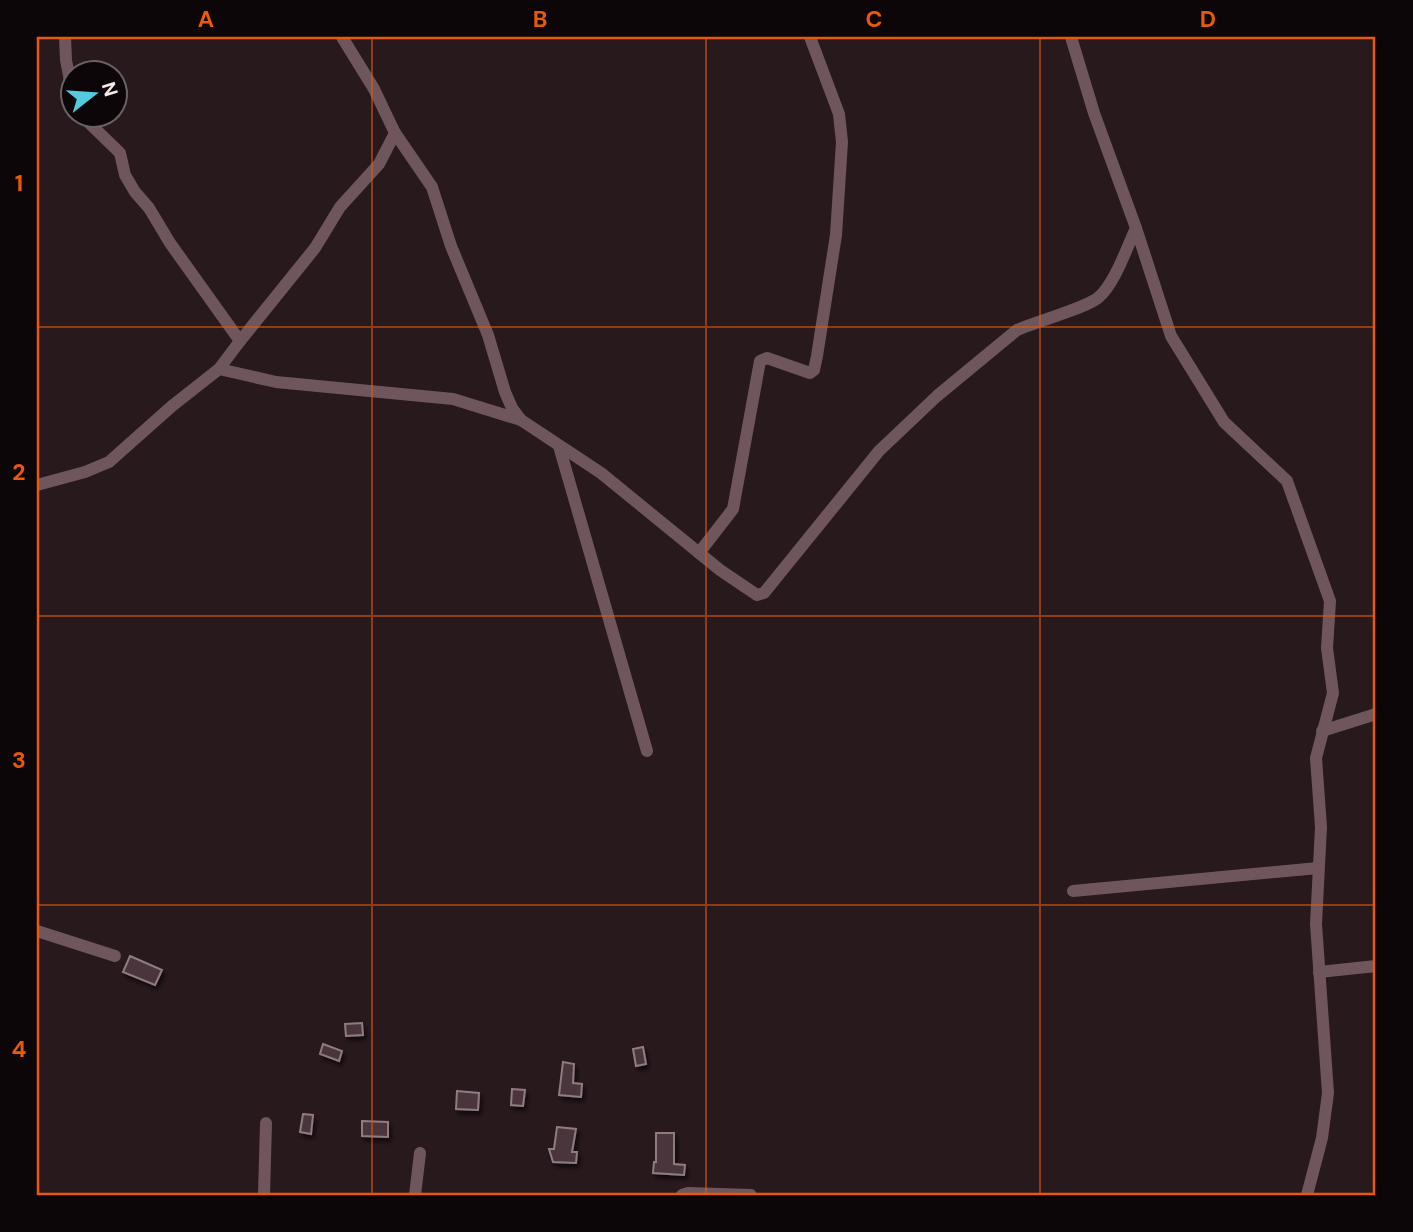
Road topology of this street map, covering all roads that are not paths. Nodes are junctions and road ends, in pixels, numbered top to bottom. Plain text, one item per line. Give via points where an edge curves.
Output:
1 (65, 37) edge
2 (342, 37) edge
3 (810, 37) edge
4 (1071, 37) edge
5 (66, 60) edge
6 (96, 130) edge
7 (395, 134) junction
8 (1136, 228) junction
9 (240, 341) junction
10 (219, 369) junction
11 (521, 420) junction
12 (559, 446) junction
13 (37, 485) edge
14 (699, 553) junction
15 (1376, 714) edge
16 (1322, 731) junction
17 (647, 751) dead end
18 (1318, 867) junction
19 (1073, 891) dead end
20 (37, 931) edge
21 (115, 956) dead end
22 (1376, 966) edge
23 (1319, 972) junction
24 (266, 1123) dead end
25 (420, 1153) dead end
26 (264, 1195) edge
27 (415, 1195) edge
28 (682, 1195) edge
29 (751, 1195) edge
30 (1307, 1195) edge

1 - 5 street
2 - 7 street
3 - 14 street via 842,134 836,235 814,370 810,373 767,358 760,361 733,509
4 - 8 street
6 - 9 street via 120,153 135,192
7 - 9 street via 379,164 340,207 315,248
7 - 11 street via 432,187 505,391
8 - 14 street via 1100,297 1017,330 911,419 879,451 764,593 757,595
8 - 16 street via 1171,336 1224,422 1292,491 1330,601 1327,648 1333,693
9 - 10 street
10 - 11 street via 276,382 453,399
10 - 13 street via 109,462
11 - 12 street
12 - 14 street via 613,482
12 - 17 street
15 - 16 street
16 - 18 street via 1316,758 1321,827
18 - 19 street
18 - 23 street
20 - 21 street
22 - 23 street
23 - 30 street via 1328,1093
24 - 26 street
25 - 27 street
28 - 29 street

